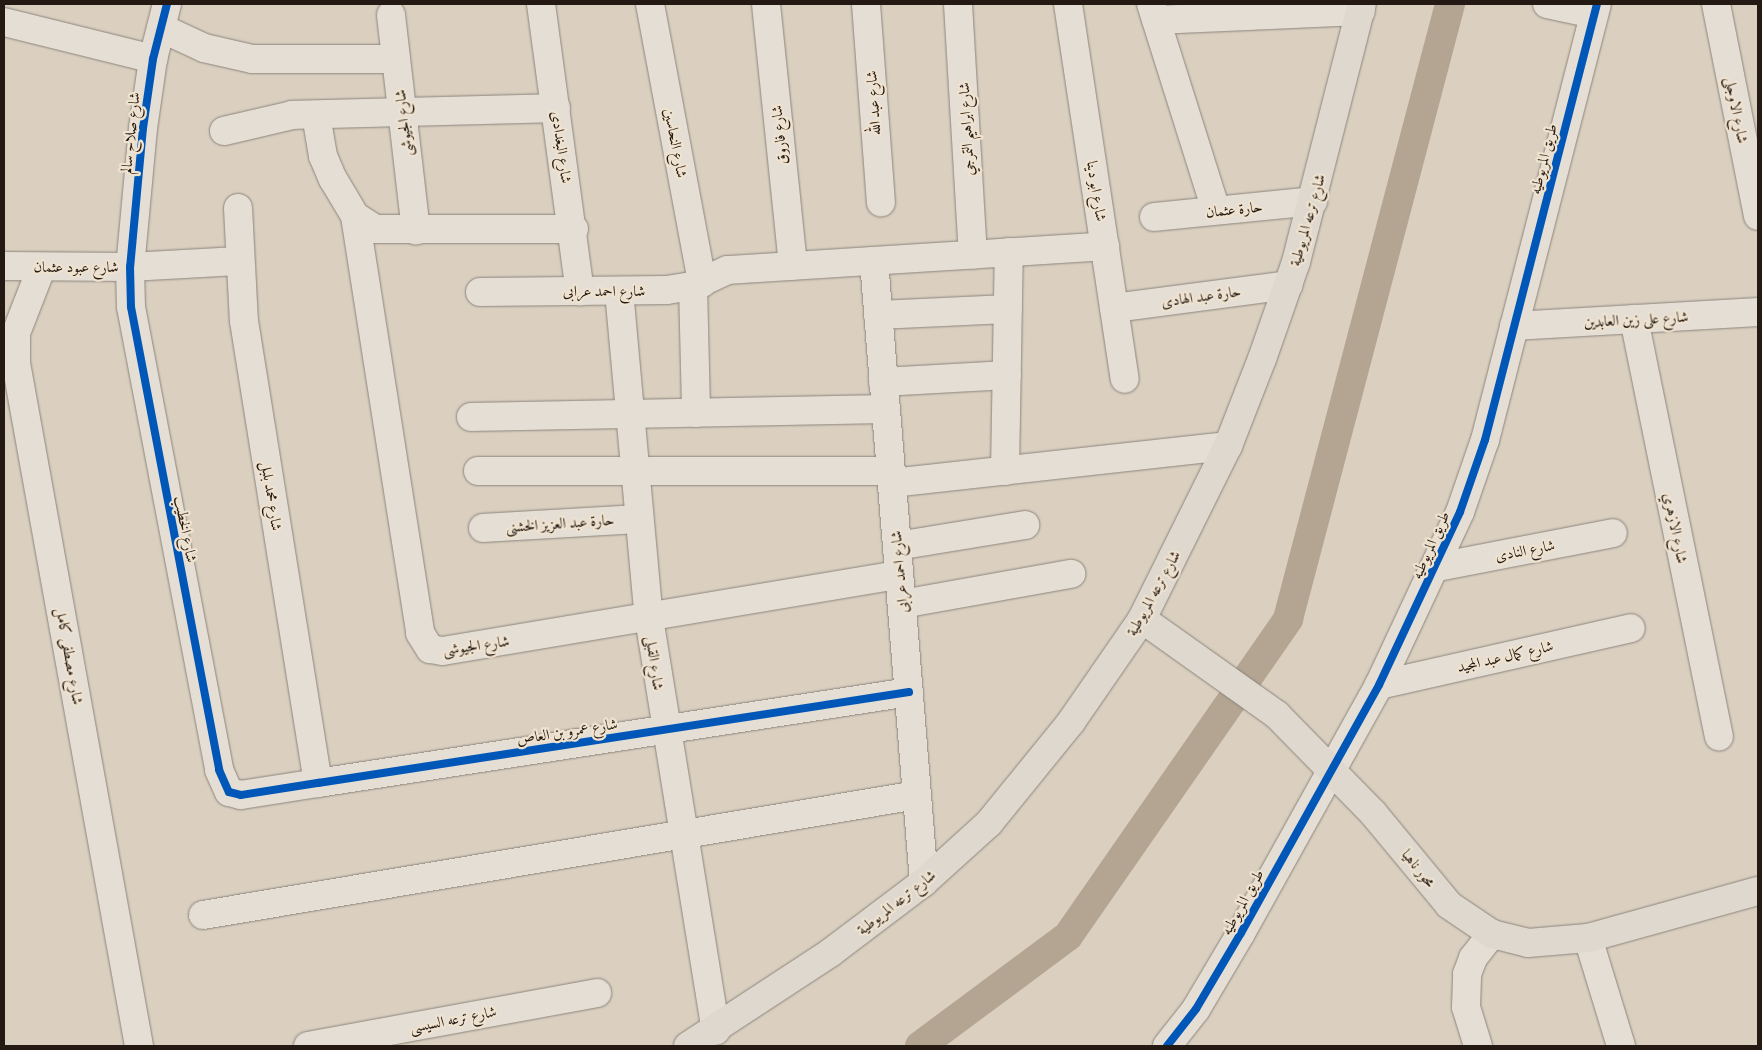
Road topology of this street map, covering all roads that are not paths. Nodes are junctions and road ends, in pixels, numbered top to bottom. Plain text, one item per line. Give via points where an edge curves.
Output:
1 (541, 4) edge
2 (650, 4) edge
3 (766, 4) edge
4 (866, 4) edge
5 (958, 4) edge
6 (1068, 4) edge
7 (1716, 4) edge
8 (1550, 5) edge
9 (1362, 7) edge
10 (1595, 9) edge
11 (1153, 12) edge
12 (391, 15) dead end
13 (164, 16) edge
14 (4, 22) edge
15 (396, 58) junction
16 (153, 59) junction
17 (556, 108) junction
18 (402, 112) junction
19 (316, 115) junction
20 (224, 131) dead end
21 (1313, 201) junction
22 (881, 202) dead end
23 (238, 208) dead end
24 (1216, 210) junction
25 (355, 216) junction
26 (1758, 216) edge
27 (1154, 217) dead end
28 (574, 229) junction
29 (416, 232) junction
30 (1105, 246) junction
31 (1009, 252) junction
32 (973, 255) junction
33 (238, 261) junction
34 (874, 261) junction
35 (4, 266) edge
36 (793, 266) junction
37 (130, 267) junction
38 (41, 269) junction
39 (698, 285) junction
40 (1288, 285) junction
41 (580, 291) junction
42 (619, 291) junction
43 (480, 292) dead end
44 (1114, 308) junction
45 (1008, 309) junction
46 (1758, 312) edge
47 (878, 315) junction
48 (1634, 319) junction
49 (1514, 326) junction
50 (1007, 375) junction
51 (1125, 379) dead end
52 (884, 396) junction
53 (696, 413) junction
54 (628, 414) junction
55 (471, 417) dead end
56 (1228, 446) junction
57 (478, 471) dead end
58 (633, 471) junction
59 (1004, 471) junction
60 (891, 477) junction
61 (638, 519) junction
62 (1025, 525) dead end
63 (483, 528) dead end
64 (1613, 533) dead end
65 (897, 546) junction
66 (1437, 567) junction
67 (1072, 574) dead end
68 (899, 575) junction
69 (902, 604) junction
70 (649, 618) junction
71 (1142, 619) junction
72 (1631, 628) dead end
73 (1379, 684) junction
74 (909, 692) junction
75 (664, 730) junction
76 (1719, 736) dead end
77 (1332, 769) junction
78 (318, 783) junction
79 (229, 792) joint
80 (917, 794) junction
81 (682, 836) junction
82 (924, 882) junction
83 (1758, 894) edge
84 (203, 915) dead end
85 (1492, 934) junction
86 (1588, 938) junction
87 (597, 993) dead end
88 (716, 1031) junction
89 (1470, 1045) edge
90 (139, 1046) edge
91 (308, 1046) edge
92 (688, 1046) edge
93 (1167, 1046) edge
94 (1621, 1046) edge

1 - 17 street, شارع البغدادى
2 - 39 street, شارع النحاسين
3 - 36 street, شارع فاروق
4 - 22 street, شارع عبد الله
5 - 32 street, شارع ابراهيم التمرجي
6 - 30 street, شارع ابو دينا
7 - 26 street, شارع الاوجلى
8 - 10 street
9 - 11 street
9 - 21 main road, شارع ترعه المريوطية
10 - 49 street, طريق المريوطيه
11 - 24 street
12 - 15 street, شارع الجيوشى
13 - 15 street via 204,48 252,60
13 - 16 street, شارع صلاح سالم
14 - 16 street
15 - 18 street, شارع الجيوشى
16 - 37 street, شارع صلاح سالم
17 - 18 street
17 - 28 street, شارع البغدادى
18 - 19 street
18 - 29 street, شارع الجيوشى
19 - 20 street via 269,118
19 - 25 street via 323,156
21 - 24 street, حارة عثمان
21 - 40 main road, شارع ترعه المريوطية
23 - 33 street, شارع محمد بلبل
24 - 27 street, حارة عثمان
25 - 29 street via 375,229
25 - 70 street, شارع الجيوشى via 425,645 443,651
28 - 29 street
28 - 41 street, شارع البغدادى
30 - 31 street, شارع احمد عرابى
30 - 44 street, شارع ابو دينا
31 - 32 street, شارع احمد عرابى
31 - 45 street
32 - 34 street, شارع احمد عرابى
33 - 37 street, شارع عبود عثمان
33 - 78 street, شارع محمد بلبل via 244,321
34 - 36 street, شارع احمد عرابى
34 - 47 street, شارع احمد عرابى
35 - 38 street, شارع عبود عثمان
36 - 39 street, شارع احمد عرابى via 728,270
37 - 38 street, شارع عبود عثمان
37 - 79 street, شارع الخطيب via 138,348 219,770
38 - 90 street, شارع مصطفى كامل via 16,333 16,363
39 - 42 street, شارع احمد عرابى
39 - 53 street, شارع النحاسين
40 - 44 street, حارة عبد الهادى
40 - 56 main road, شارع ترعه المريوطية
41 - 42 street, شارع احمد عرابى
41 - 43 street, شارع احمد عرابى
42 - 54 street, شارع القبلى
44 - 51 street, شارع ابو دينا
45 - 47 street
45 - 50 street
46 - 48 street, شارع على زين العابدين
47 - 52 street, شارع احمد عرابى
48 - 49 street, شارع على زين العابدين
48 - 76 street, شارع الازهري
49 - 66 street, طريق المريوطيه via 1485,440
50 - 52 street
50 - 59 street
52 - 53 street
52 - 60 street, شارع احمد عرابى
53 - 54 street
54 - 55 street
54 - 58 street, شارع القبلى
56 - 59 street
56 - 71 main road, شارع ترعه المريوطية
57 - 58 street
58 - 60 street
58 - 61 street, شارع القبلى
59 - 60 street
60 - 65 street, شارع احمد عرابى
61 - 63 street, حارة عبد العزيز الخشنى
61 - 70 street, شارع القبلى
62 - 65 street
64 - 66 street, شارع النادى
65 - 68 street, شارع احمد عرابى
66 - 73 street, طريق المريوطيه
67 - 69 street
68 - 69 street, شارع احمد عرابى
68 - 70 street, شارع الجيوشى
69 - 74 street, شارع احمد عرابى
70 - 75 street, شارع القبلى
71 - 77 main road, محور ناهيا via 1248,691
71 - 82 main road, شارع ترعه المريوطية via 1072,722 989,823
72 - 73 street, شارع كمال عبد المجيد
73 - 77 street, طريق المريوطيه
74 - 75 street, شارع عمرو بن العاص
74 - 80 street, شارع احمد عرابى
75 - 78 street, شارع عمرو بن العاص
75 - 81 street, شارع القبلى
77 - 85 main road, محور ناهيا via 1449,905
77 - 93 street, طريق المريوطيه via 1241,933 1196,1008
78 - 79 street, شارع عمرو بن العاص via 240,794
80 - 81 street
80 - 82 street, شارع احمد عرابى
81 - 84 street
81 - 88 street, شارع القبلى
82 - 88 main road, شارع ترعه المريوطية via 830,953
83 - 86 main road, محور ناهيا
85 - 86 main road, محور ناهيا via 1528,943
85 - 89 street via 1472,958 1467,974
86 - 94 street
87 - 91 street, شارع ترعه السيسى
88 - 92 main road, شارع ترعه المريوطية

